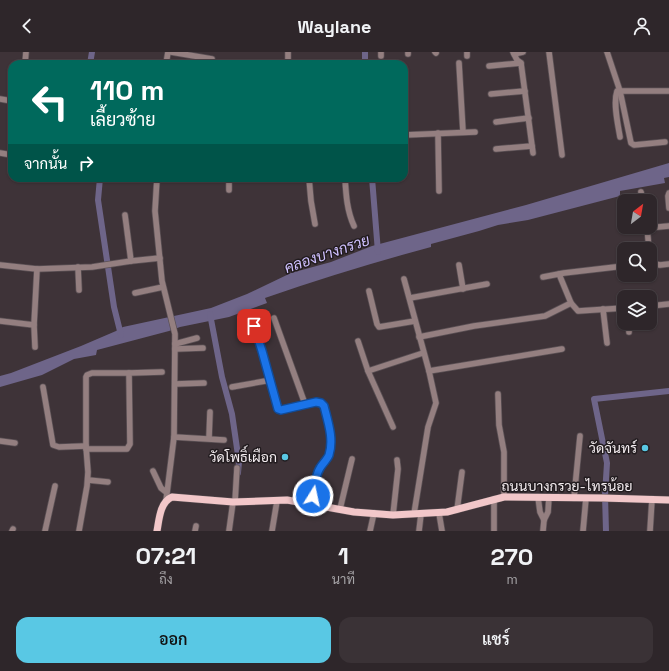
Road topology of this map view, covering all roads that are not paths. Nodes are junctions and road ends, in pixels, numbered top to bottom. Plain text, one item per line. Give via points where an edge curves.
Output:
1 (171, 52) edge
2 (523, 52) edge
3 (549, 52) edge
4 (607, 52) edge
5 (513, 53) edge
6 (212, 59) dead end
7 (459, 63) dead end
8 (521, 63) junction
9 (489, 66) dead end
10 (525, 91) junction
11 (620, 91) junction
12 (669, 91) edge
13 (491, 94) dead end
14 (529, 118) junction
15 (496, 122) dead end
16 (463, 132) junction
17 (475, 132) dead end
18 (438, 133) junction
19 (408, 135) edge
20 (620, 137) dead end
21 (665, 142) dead end
22 (532, 146) junction
23 (496, 149) dead end
24 (533, 154) dead end
25 (562, 155) dead end
26 (157, 182) edge
27 (229, 182) edge
28 (309, 182) edge
29 (345, 182) edge
30 (230, 190) dead end
31 (439, 191) dead end
32 (669, 193) edge
33 (669, 208) edge
34 (125, 215) dead end
35 (315, 224) dead end
36 (354, 226) dead end
37 (669, 226) edge
38 (657, 227) edge
39 (160, 258) junction
40 (131, 260) junction
41 (669, 264) edge
42 (0, 265) edge
43 (459, 265) dead end
44 (657, 265) edge
45 (78, 267) junction
46 (617, 267) edge
47 (37, 269) junction
48 (559, 274) junction
49 (543, 277) dead end
50 (404, 279) dead end
51 (487, 284) dead end
52 (163, 287) junction
53 (463, 289) junction
54 (79, 290) dead end
55 (369, 291) dead end
56 (135, 293) dead end
57 (410, 298) junction
58 (571, 303) junction
59 (669, 304) edge
60 (657, 305) edge
61 (617, 308) edge
62 (603, 309) junction
63 (248, 313) dead end
64 (274, 318) dead end
65 (415, 321) junction
66 (0, 322) edge
67 (34, 325) junction
68 (419, 337) junction
69 (197, 338) dead end
70 (358, 341) dead end
71 (607, 343) dead end
72 (35, 347) dead end
73 (175, 347) junction
74 (203, 348) dead end
75 (562, 350) dead end
76 (423, 353) junction
77 (368, 371) junction
78 (429, 371) junction
79 (162, 372) dead end
80 (129, 373) junction
81 (271, 380) junction
82 (204, 383) dead end
83 (175, 384) junction
84 (43, 387) dead end
85 (232, 387) dead end
86 (498, 394) dead end
87 (305, 404) junction
88 (210, 412) dead end
89 (393, 427) dead end
90 (580, 436) dead end
91 (174, 437) junction
92 (209, 438) junction
93 (224, 440) dead end
94 (0, 441) edge
95 (15, 443) dead end
96 (86, 448) junction
97 (352, 460) dead end
98 (397, 460) dead end
99 (237, 468) dead end
100 (153, 471) dead end
101 (462, 472) dead end
102 (88, 480) junction
103 (108, 482) dead end
104 (55, 486) dead end
105 (166, 492) junction
106 (504, 497) junction
107 (538, 497) junction
108 (549, 497) junction
109 (574, 498) junction
110 (586, 498) junction
111 (494, 499) junction
112 (652, 499) junction
113 (669, 500) edge
114 (166, 501) junction
115 (277, 501) junction
116 (234, 502) junction
117 (311, 505) junction
118 (340, 509) junction
119 (457, 510) junction
120 (374, 513) junction
121 (439, 513) junction
122 (418, 514) junction
123 (393, 515) junction
124 (544, 520) junction
125 (45, 531) edge
126 (79, 531) edge
127 (157, 531) edge
128 (229, 531) edge
129 (272, 531) edge
130 (370, 531) edge
131 (419, 531) edge
132 (442, 531) edge
133 (494, 531) edge
134 (543, 531) edge
135 (583, 531) edge
136 (650, 531) edge

1 - 6 street
2 - 5 street
3 - 25 street
4 - 11 street
5 - 8 street
7 - 16 street
8 - 9 street
8 - 10 street
10 - 13 street
10 - 14 street
11 - 12 street
11 - 20 street via 617,91 616,96
11 - 21 street via 632,144
14 - 15 street
14 - 22 street
16 - 17 street
16 - 18 street
18 - 19 street
18 - 31 street
22 - 23 street
22 - 24 street
26 - 39 street via 155,212
27 - 30 street
28 - 35 street
29 - 36 street via 346,197
32 - 33 street
34 - 40 street
37 - 38 street
39 - 40 street
39 - 52 street
40 - 45 street
41 - 44 street
42 - 47 street
43 - 53 street
45 - 47 street
45 - 54 street
46 - 48 street
47 - 67 street
48 - 49 street
48 - 58 street
50 - 57 street
51 - 53 street
52 - 56 street
52 - 73 street via 175,334
53 - 57 street
55 - 65 street via 379,327
57 - 65 street
58 - 62 street via 582,311
58 - 68 street via 545,316
59 - 60 street
61 - 62 street
62 - 71 street
63 - 81 street
64 - 87 street
65 - 68 street
66 - 67 street
67 - 72 street
68 - 76 street
69 - 73 street
70 - 77 street
73 - 74 street
73 - 83 street
75 - 78 street
76 - 77 street
76 - 78 street
77 - 89 street
78 - 122 street via 436,403 428,427
79 - 80 street
80 - 96 street via 87,375
80 - 96 street via 129,448
81 - 85 street
81 - 87 street via 280,410
82 - 83 street
83 - 91 street
84 - 96 street via 52,445
86 - 106 street via 499,425 504,445
87 - 117 street via 322,404 331,438 329,455 319,470
88 - 92 street
90 - 109 street
91 - 92 street
91 - 105 street
92 - 93 street
94 - 95 street
96 - 102 street
97 - 118 street
98 - 123 street
99 - 116 street
100 - 105 street via 161,488
101 - 119 street
102 - 103 street
102 - 126 street
104 - 125 street
105 - 114 street
106 - 107 main road, ถนนบางกรวย-ไทรน้อย
106 - 111 main road, ถนนบางกรวย-ไทรน้อย
107 - 108 main road, ถนนบางกรวย-ไทรน้อย
107 - 124 street
108 - 109 main road, ถนนบางกรวย-ไทรน้อย
108 - 124 street via 548,512
109 - 110 main road, ถนนบางกรวย-ไทรน้อย
110 - 112 main road, ถนนบางกรวย-ไทรน้อย
110 - 135 street
111 - 119 main road, ถนนบางกรวย-ไทรน้อย
111 - 133 street
112 - 113 main road, ถนนบางกรวย-ไทรน้อย
112 - 136 street
114 - 116 main road, ถนนบางกรวย-ไทรน้อย via 175,497
114 - 127 main road
115 - 116 main road, ถนนบางกรวย-ไทรน้อย
115 - 117 main road, ถนนบางกรวย-ไทรน้อย via 287,500
115 - 129 street
116 - 128 street
117 - 118 main road, ถนนบางกรวย-ไทรน้อย
118 - 120 main road, ถนนบางกรวย-ไทรน้อย
119 - 121 main road, ถนนบางกรวย-ไทรน้อย
120 - 123 main road, ถนนบางกรวย-ไทรน้อย
120 - 130 street
121 - 122 main road, ถนนบางกรวย-ไทรน้อย
121 - 132 street
122 - 123 main road, ถนนบางกรวย-ไทรน้อย
122 - 131 street
124 - 134 street

